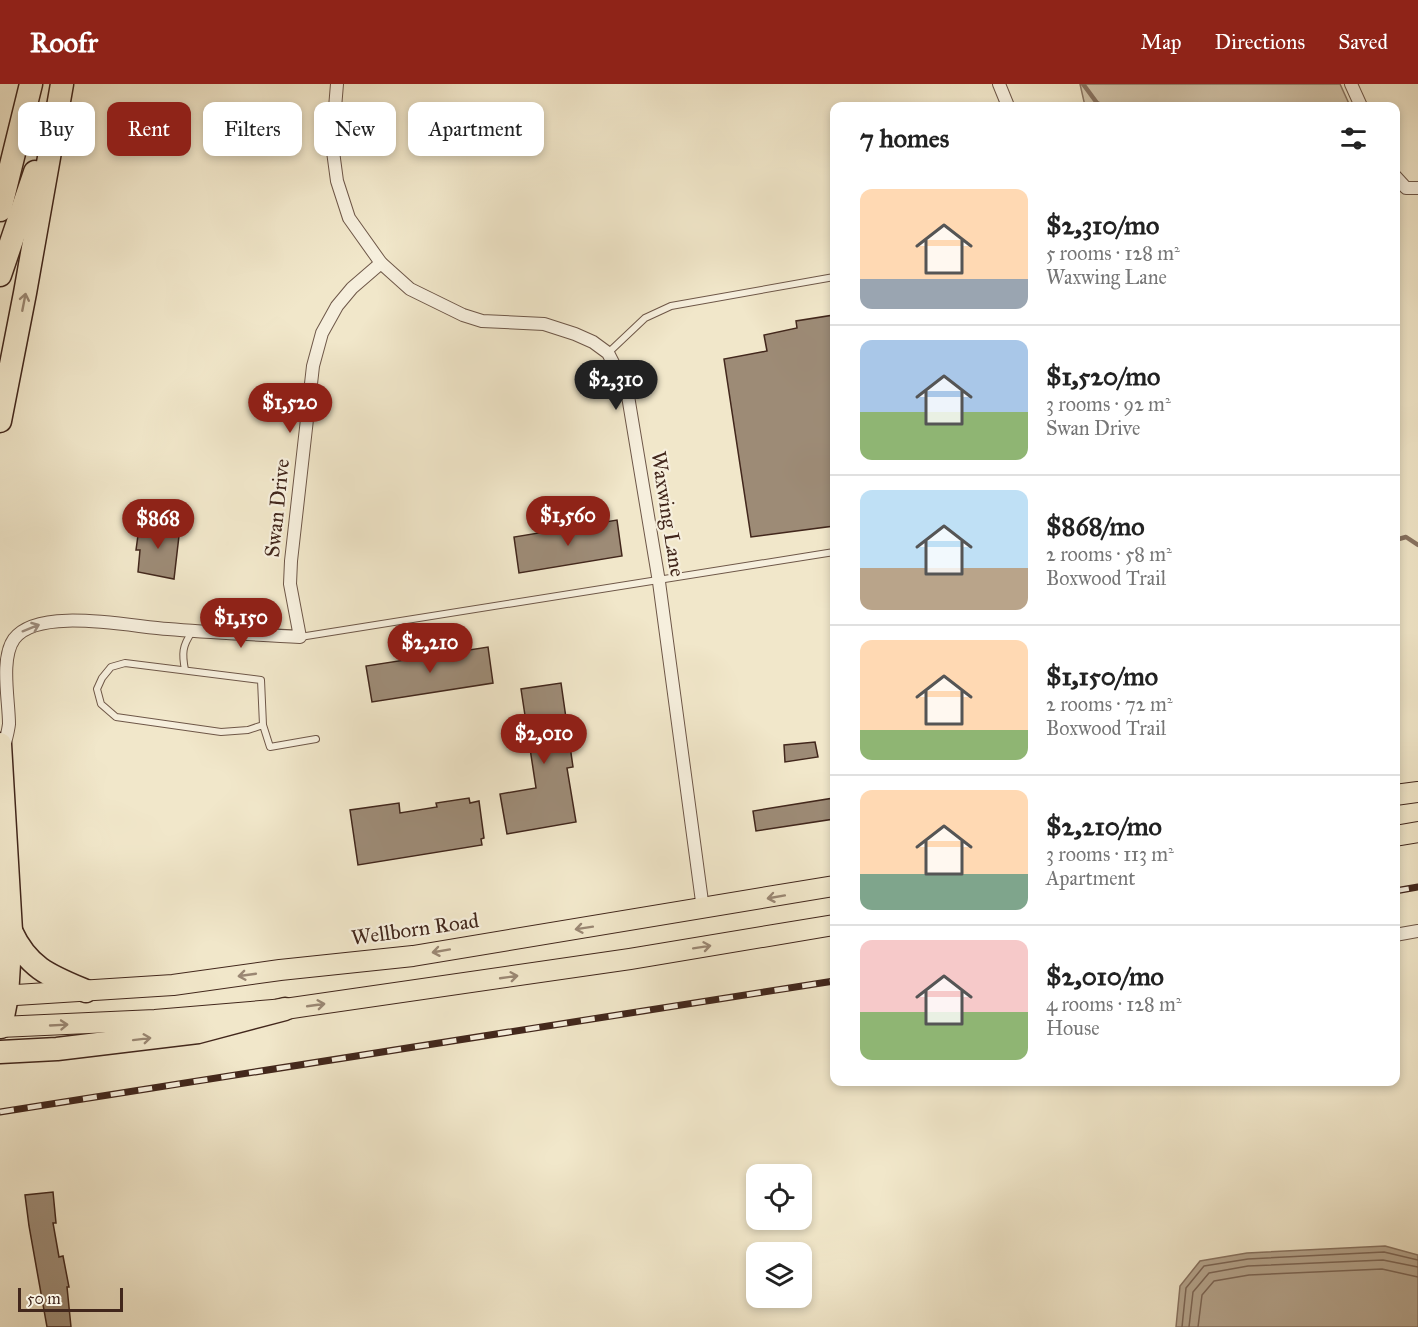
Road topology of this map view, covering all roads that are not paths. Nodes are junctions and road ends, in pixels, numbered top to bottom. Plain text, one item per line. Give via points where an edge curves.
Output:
1 (31, 84) edge
2 (60, 84) edge
3 (337, 84) edge
4 (999, 84) edge
5 (1351, 84) edge
6 (1006, 102) edge
7 (1359, 102) edge
8 (0, 210) edge
9 (381, 263) junction
10 (0, 275) edge
11 (830, 279) edge
12 (608, 353) junction
13 (0, 421) edge
14 (830, 553) edge
15 (659, 582) junction
16 (188, 630) junction
17 (300, 637) junction
18 (184, 670) junction
19 (264, 725) junction
20 (316, 739) dead end
21 (1, 751) edge
22 (1418, 792) edge
23 (1400, 794) edge
24 (1418, 832) edge
25 (1400, 835) edge
26 (830, 887) edge
27 (704, 909) junction
28 (830, 926) edge
29 (11, 931) junction
30 (1418, 931) edge
31 (1400, 934) edge
32 (86, 991) junction
33 (4, 996) edge
34 (285, 1010) junction
35 (0, 1027) edge
36 (0, 1052) edge

1 - 8 highway
2 - 10 highway
13 -> 2 highway
3 - 9 street via 332,144 338,181 349,218
4 - 6 street
5 - 7 street
9 - 12 street via 410,289 463,315 483,321 544,324 576,334
9 - 17 street, Swan Drive via 337,306 322,333 313,366 291,561 290,584
11 - 12 lane via 671,306 645,318
12 - 15 street, Waxwing Lane via 627,390
14 - 15 lane
15 - 17 lane
15 - 27 street, Waxwing Lane
16 - 17 street
16 - 18 lane via 182,654
21 -> 16 street via 9,726 8,649 25,628 76,621
18 - 19 lane via 261,680
18 - 19 lane via 125,663 111,668 98,689 101,704 116,717 221,732
19 - 20 lane via 270,747
21 - 29 highway
22 - 23 main road
24 - 25 main road
26 -> 27 main road, Wellborn Road
27 -> 32 main road, Wellborn Road via 413,956 173,986
34 -> 28 main road
29 - 32 highway via 20,950 34,965
29 - 33 highway
30 - 31 street
32 - 33 main road, Wellborn Road
33 - 35 highway
35 -> 34 main road
36 -> 34 highway via 198,1032

